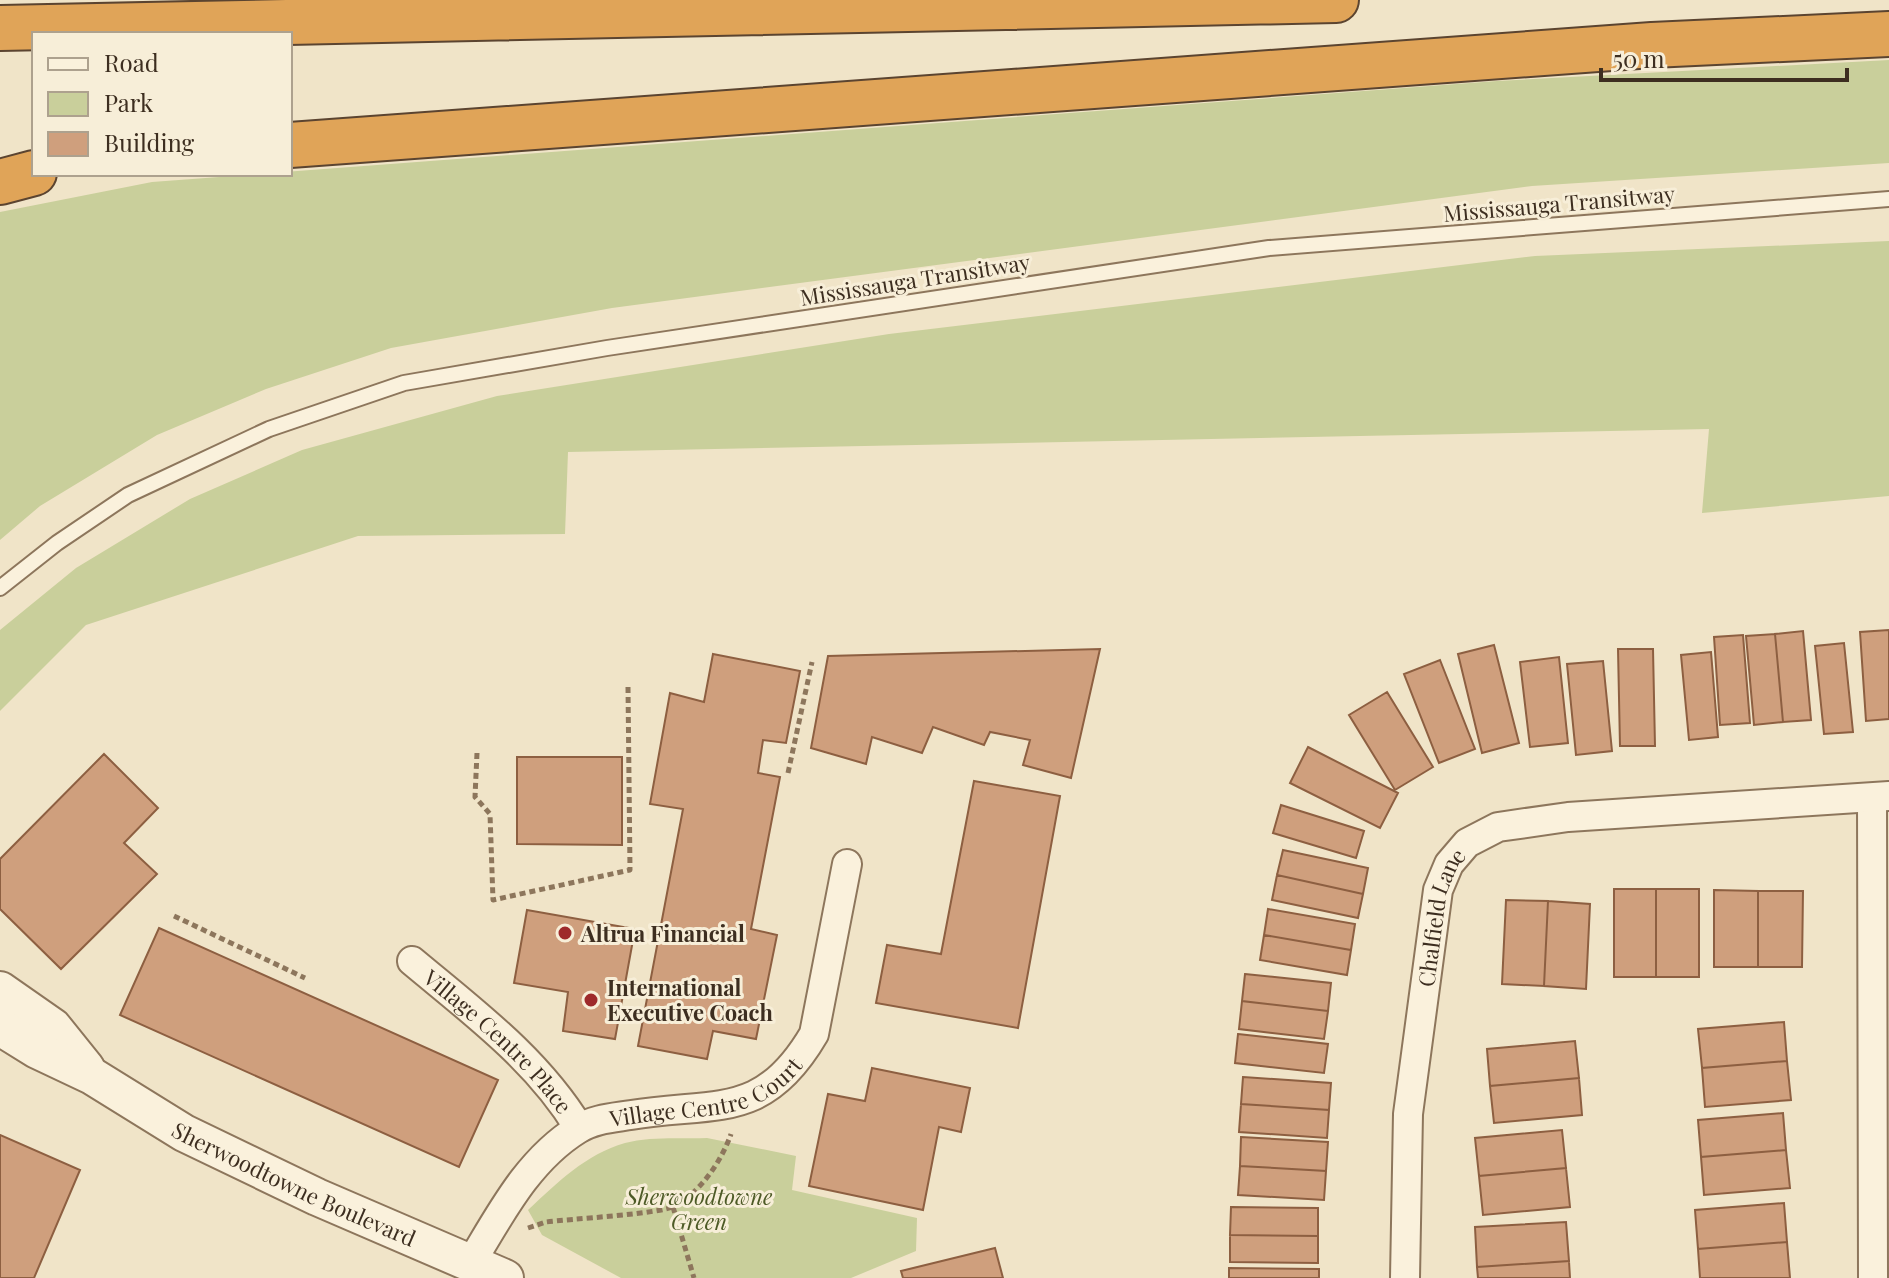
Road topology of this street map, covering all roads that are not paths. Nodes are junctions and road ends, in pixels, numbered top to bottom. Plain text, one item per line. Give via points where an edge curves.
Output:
1 (1336, 0) edge
2 (0, 28) edge
3 (1889, 34) edge
4 (292, 145) edge
5 (32, 174) edge
6 (0, 182) edge
7 (1889, 199) edge
8 (0, 588) edge
9 (1881, 797) edge
10 (847, 864) dead end
11 (412, 961) dead end
12 (0, 990) edge
13 (0, 1027) edge
14 (92, 1076) junction
15 (579, 1128) junction
16 (494, 1274) edge
17 (1405, 1278) edge
18 (1873, 1278) edge

1 - 2 highway
3 - 4 highway via 1636,46
5 - 6 highway
7 - 8 lane, Mississauga Transitway via 1269,248 404,383 269,429 128,495
9 - 17 street, Chalfield Lane via 1568,817 1498,827 1467,843 1449,864 1438,890 1408,1114
9 - 18 street
10 - 15 street, Village Centre Court via 814,1034 779,1081 755,1097 721,1106 638,1113
11 - 15 street, Village Centre Place via 510,1043 557,1093
12 - 14 street, Sherwoodtowne Boulevard via 53,1027
13 - 14 street, Sherwoodtowne Boulevard
14 - 16 street, Sherwoodtowne Boulevard via 184,1133
15 - 16 street, Village Centre Court via 523,1178

